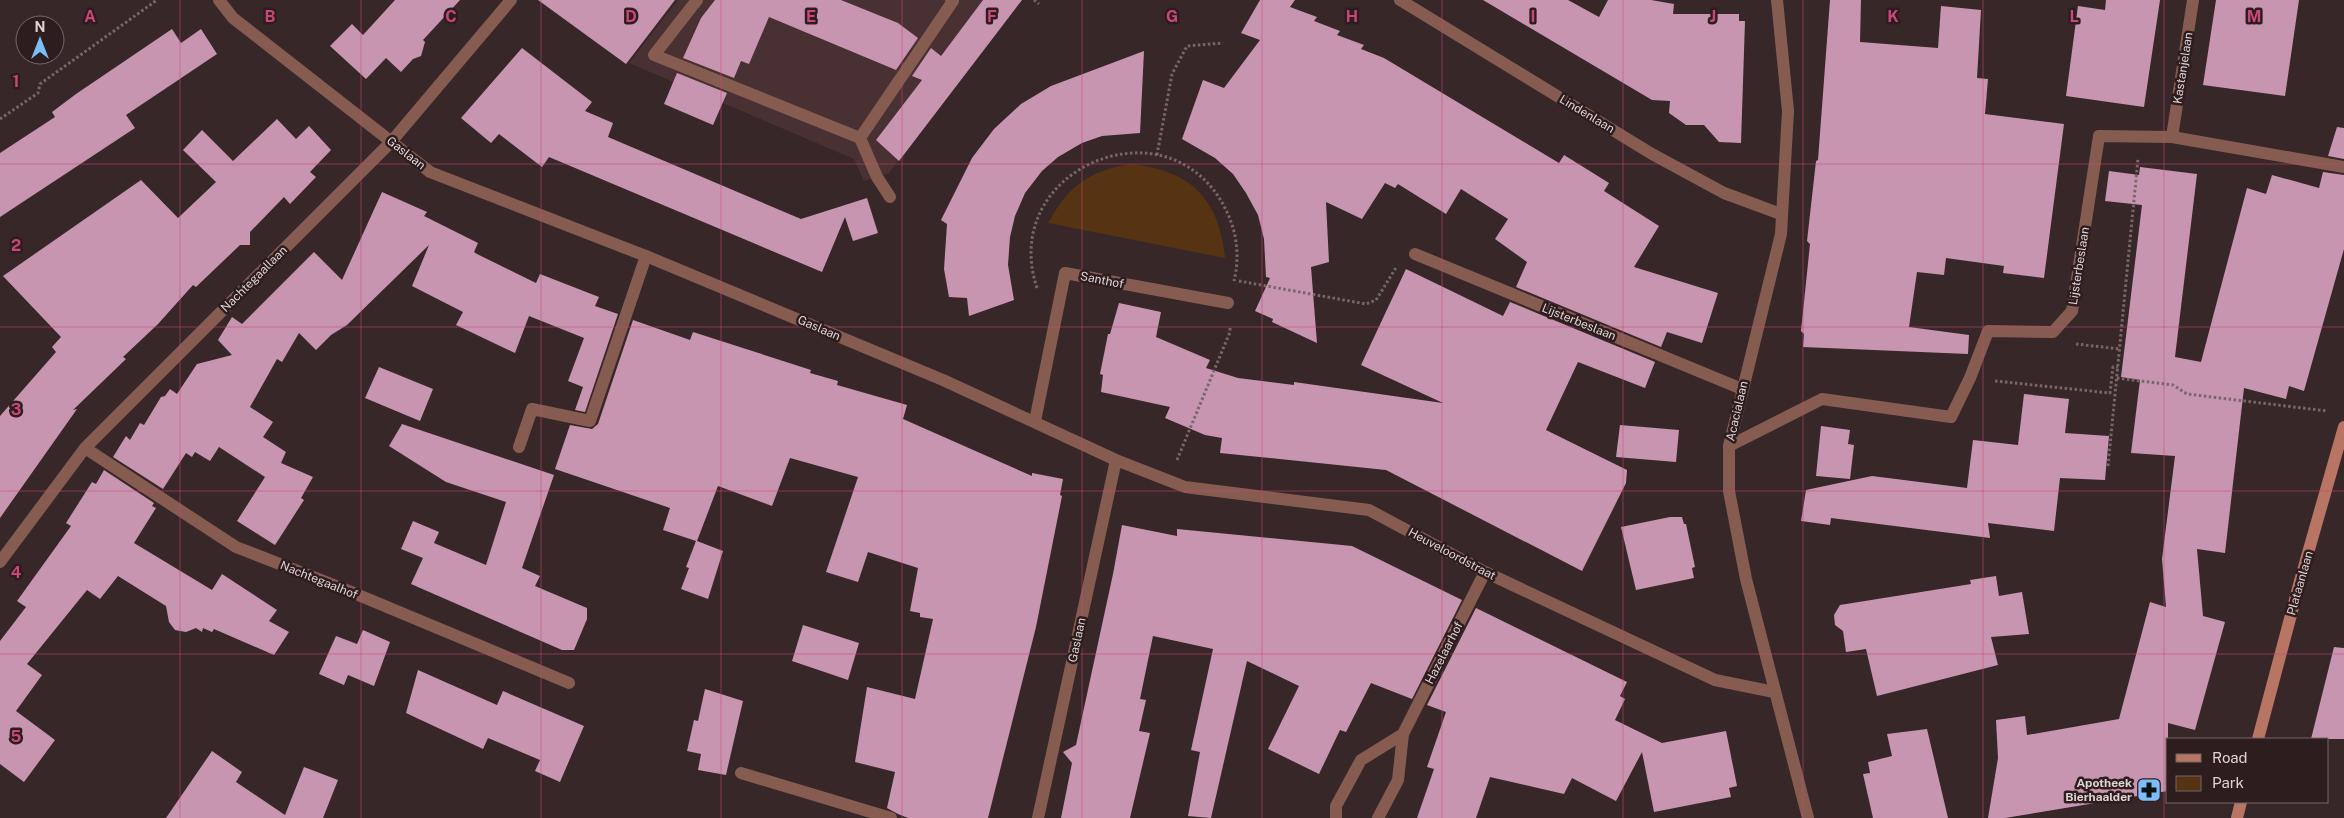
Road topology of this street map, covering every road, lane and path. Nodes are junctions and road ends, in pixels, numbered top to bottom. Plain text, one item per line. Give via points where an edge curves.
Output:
1 (157, 0) edge
2 (219, 0) edge
3 (511, 0) edge
4 (697, 0) edge
5 (951, 0) edge
6 (1034, 0) edge
7 (1400, 0) edge
8 (1777, 0) edge
9 (2194, 0) edge
10 (1038, 4) dead end
11 (1223, 43) dead end
12 (0, 119) edge
13 (2141, 136) junction
14 (2172, 137) junction
15 (860, 138) junction
16 (391, 142) junction
17 (1157, 155) junction
18 (2344, 168) edge
19 (890, 198) dead end
20 (1781, 214) junction
21 (1415, 254) joint
22 (646, 256) junction
23 (1234, 280) junction
24 (1228, 304) junction
25 (1059, 305) junction
26 (2053, 332) junction
27 (2120, 349) junction
28 (2118, 367) junction
29 (1970, 378) junction
30 (2116, 378) junction
31 (1742, 389) junction
32 (2334, 412) dead end
33 (1035, 421) junction
34 (2344, 427) edge
35 (1729, 446) junction
36 (519, 447) dead end
37 (84, 448) junction
38 (1116, 460) junction
39 (2108, 466) dead end
40 (1168, 480) junction
41 (0, 562) edge
42 (1485, 572) junction
43 (569, 684) dead end
44 (1774, 692) junction
45 (1403, 734) junction
46 (2258, 738) edge
47 (741, 772) dead end
48 (2241, 803) edge
49 (891, 818) edge
50 (1038, 818) edge
51 (1336, 818) edge
52 (1378, 818) edge
53 (1808, 818) edge
54 (2236, 818) edge

1 - 12 path via 40,84 38,93
2 - 16 street, Gaslaan via 233,18
3 - 16 street, Nachtegaallaan
4 - 15 street via 654,55
5 - 15 street
6 - 10 path
7 - 20 street, Lindenlaan via 1652,154 1724,193
8 - 20 street, Acacialaan via 1788,111
9 - 14 street, Kastanjelaan
11 - 17 path via 1187,46 1172,74
13 - 14 street, Lijsterbeslaan
13 - 26 street, Lijsterbeslaan via 2099,136 2072,311
13 - 27 path
14 - 18 street, Lijsterbeslaan
15 - 19 street
16 - 22 street, Gaslaan via 430,172
16 - 37 street, Nachtegaallaan
17 - 23 path via 1185,165 1220,198 1231,220 1237,243
17 - 25 path via 1139,152 1114,154 1092,161 1055,189 1042,209 1031,253 1033,277 1040,299
20 - 31 street, Acacialaan via 1781,234
21 - 23 path via 1401,260 1376,300 1366,304
21 - 31 street, Lijsterbeslaan
22 - 33 street, Gaslaan
22 - 36 street via 590,421 532,410
23 - 24 path
24 - 25 street, Santhof via 1065,273
24 - 40 path via 1230,332
25 - 33 street, Santhof
26 - 27 path via 2074,344
26 - 29 street via 1988,330
27 - 28 path
28 - 29 path via 2113,367 2110,392
28 - 30 path
29 - 35 street via 1951,417 1822,399
30 - 32 path via 2173,385 2187,394
30 - 39 path
31 - 35 street, Acacialaan
33 - 38 street, Gaslaan
34 - 46 street, Plataanlaan
35 - 44 street, Acacialaan via 1729,491 1746,579
37 - 41 street, Nachtegaallaan
37 - 43 street, Nachtegaalhof via 236,547
38 - 40 street, Heuveloordstraat
38 - 50 street, Gaslaan
40 - 42 street, Heuveloordstraat via 1185,487 1368,510
42 - 44 street, Heuveloordstraat via 1715,680
42 - 45 street, Hazelaarhof
44 - 53 street, Acacialaan
45 - 51 street via 1361,760 1336,806
45 - 52 street, Hazelaarhof via 1398,780
47 - 49 street
48 - 54 street

